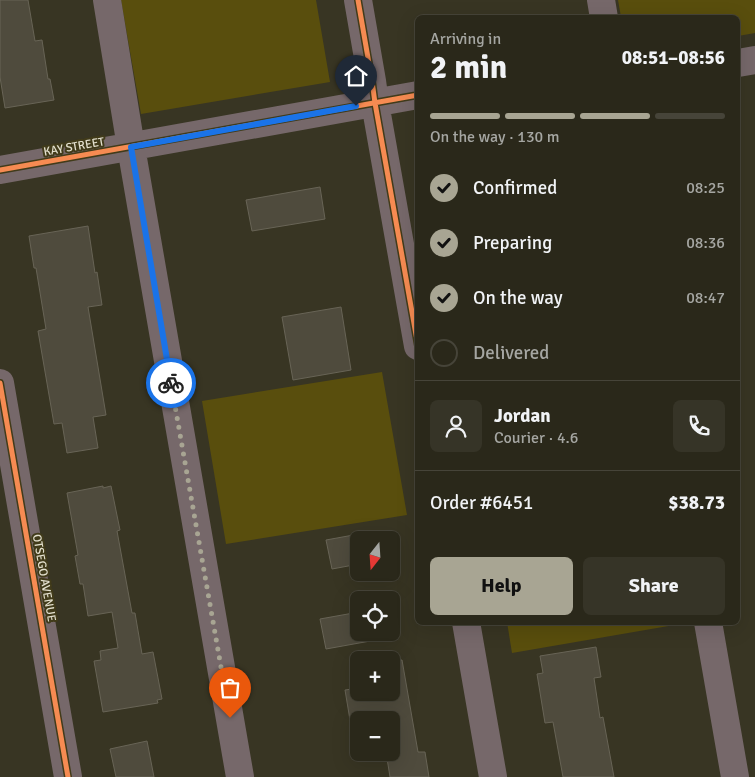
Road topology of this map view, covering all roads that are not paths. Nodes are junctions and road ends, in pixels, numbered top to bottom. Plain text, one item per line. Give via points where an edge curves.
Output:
1 (107, 0) edge
2 (358, 0) edge
3 (601, 0) edge
4 (604, 15) edge
5 (755, 60) edge
6 (740, 63) edge
7 (415, 95) edge
8 (375, 102) junction
9 (131, 147) junction
10 (0, 170) edge
11 (415, 329) edge
12 (0, 383) edge
13 (467, 625) edge
14 (709, 625) edge
15 (68, 777) edge
16 (240, 777) edge
17 (493, 777) edge
18 (735, 777) edge

1 - 9 street
2 - 8 street
3 - 4 street
5 - 6 street
7 - 8 street, KAY STREET
8 - 9 street, KAY STREET
8 - 11 street
9 - 10 street, KAY STREET
9 - 16 street
12 - 15 street, OTSEGO AVENUE
13 - 17 street
14 - 18 street

